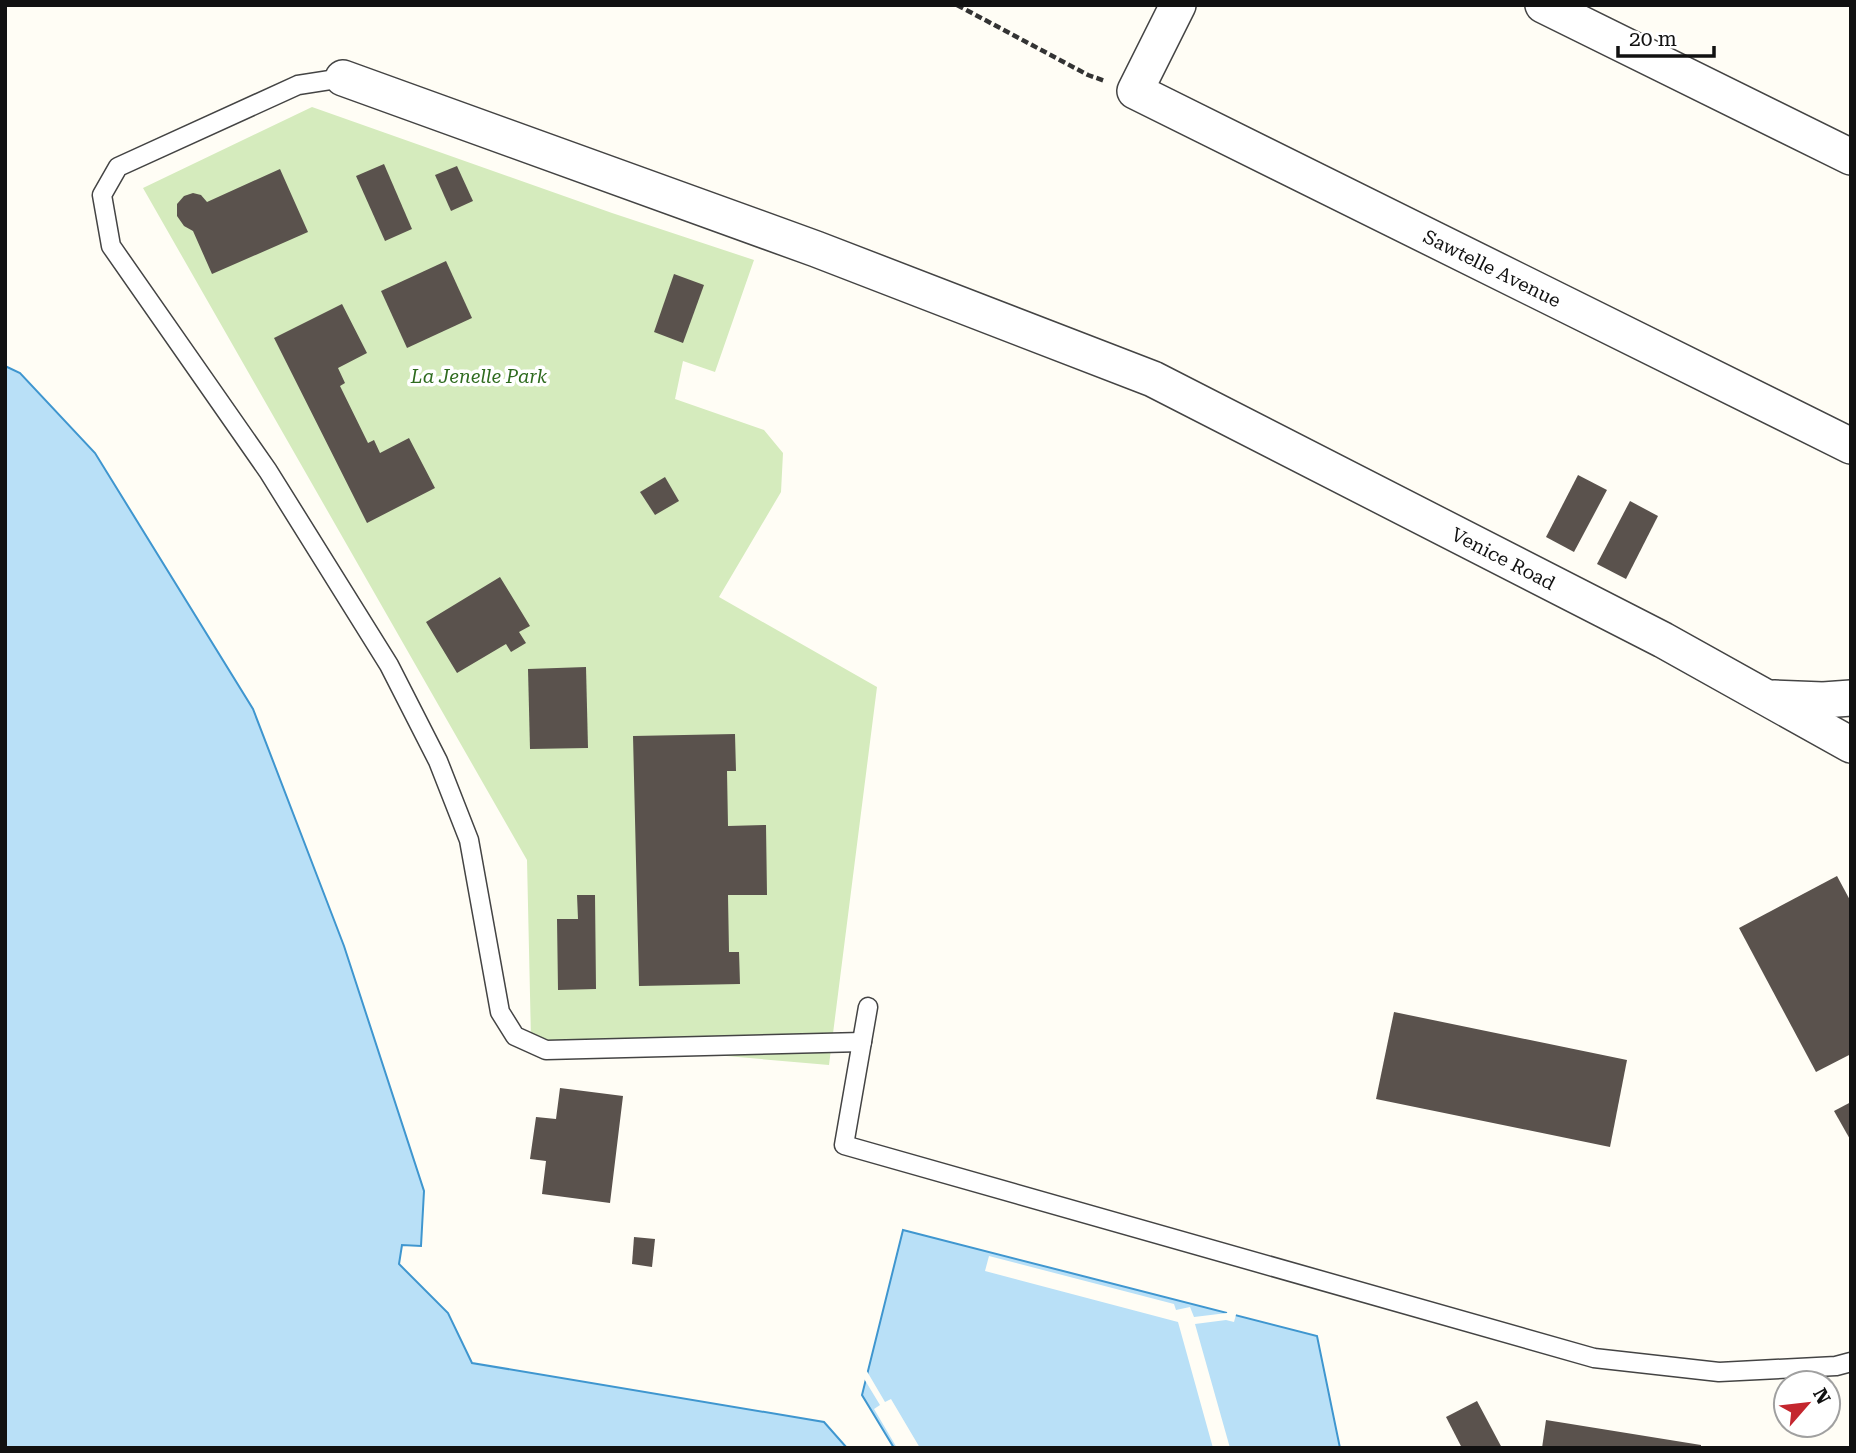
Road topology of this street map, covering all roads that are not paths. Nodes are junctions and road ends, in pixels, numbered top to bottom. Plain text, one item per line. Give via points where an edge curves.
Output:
1 (1178, 5) edge
2 (1543, 5) edge
3 (344, 78) joint
4 (1851, 157) edge
5 (1851, 446) edge
6 (1765, 697) junction
7 (1851, 698) edge
8 (1851, 745) edge
9 (868, 1007) dead end
10 (862, 1042) junction
11 (1851, 1362) edge

1 - 5 street, Sawtelle Avenue via 1135,91
2 - 4 street
3 - 6 street, Venice Road via 816,249 1153,379 1650,633
3 - 10 lane via 298,85 118,167 102,195 111,246 268,471 389,665 438,761 469,840 500,1012 515,1036 546,1050
6 - 7 street
6 - 8 street, Venice Road
9 - 10 lane
10 - 11 lane via 844,1145 1594,1358 1719,1372

